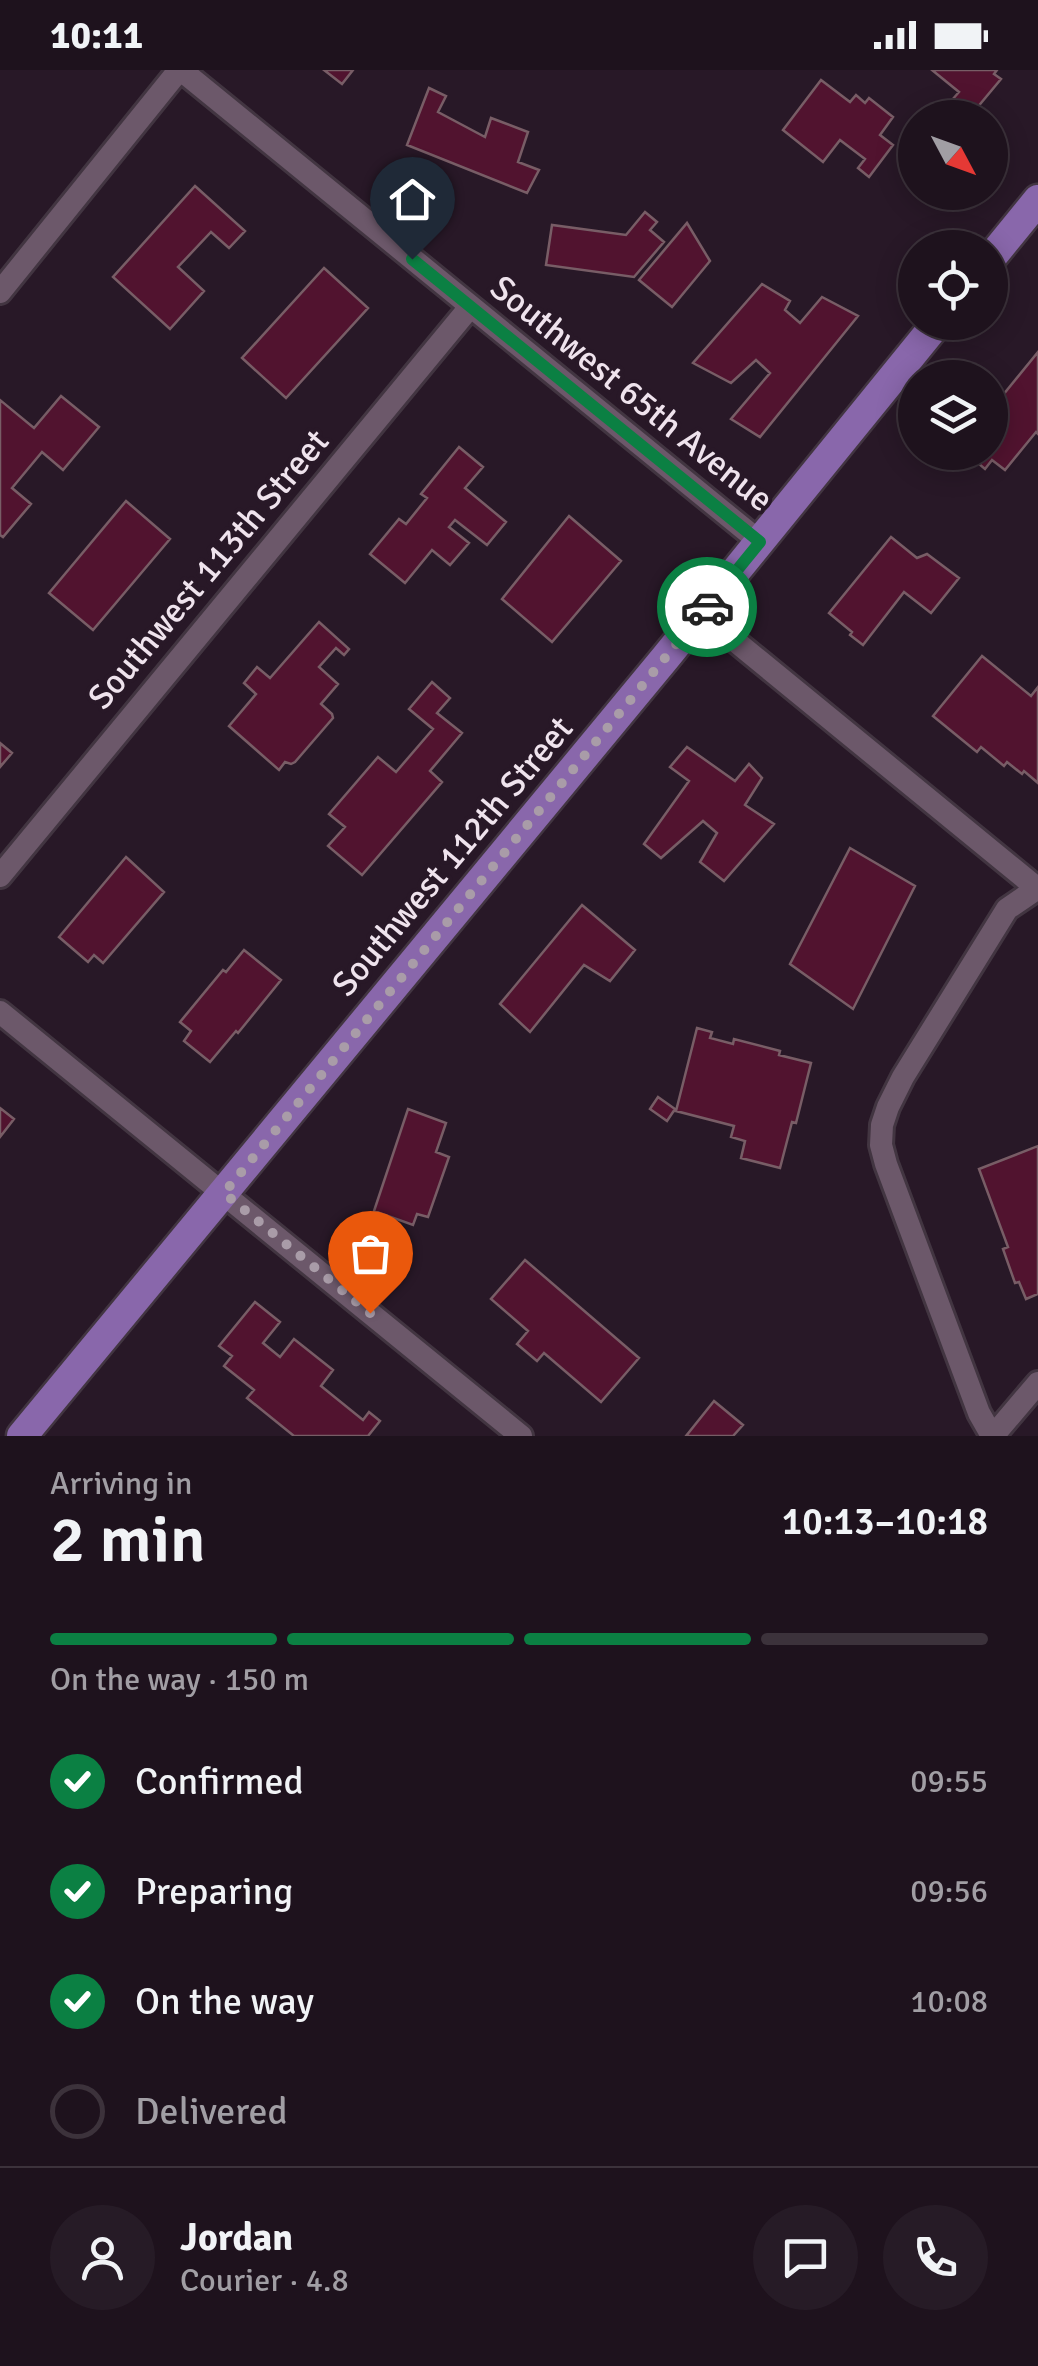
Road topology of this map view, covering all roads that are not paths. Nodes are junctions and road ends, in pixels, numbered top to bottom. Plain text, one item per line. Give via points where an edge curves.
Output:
1 (180, 70) edge
2 (1038, 200) edge
3 (1008, 237) edge
4 (0, 292) edge
5 (470, 306) junction
6 (923, 340) edge
7 (760, 542) junction
8 (702, 614) junction
9 (0, 876) edge
10 (1038, 888) edge
11 (0, 1012) edge
12 (224, 1193) junction
13 (1038, 1382) edge
14 (22, 1436) edge
15 (521, 1436) edge
16 (993, 1436) edge

1 - 4 street
1 - 5 street, Southwest 65th Avenue
2 - 3 main road
5 - 7 street, Southwest 65th Avenue
5 - 9 street, Southwest 113th Street
6 - 7 main road, Southwest 112th Street
7 - 8 main road, Southwest 112th Street
8 - 10 street
8 - 12 main road, Southwest 112th Street
10 - 16 street via 1007,908 903,1077 882,1125 886,1164
11 - 12 street
12 - 14 main road, Southwest 112th Street
12 - 15 street
13 - 16 street

